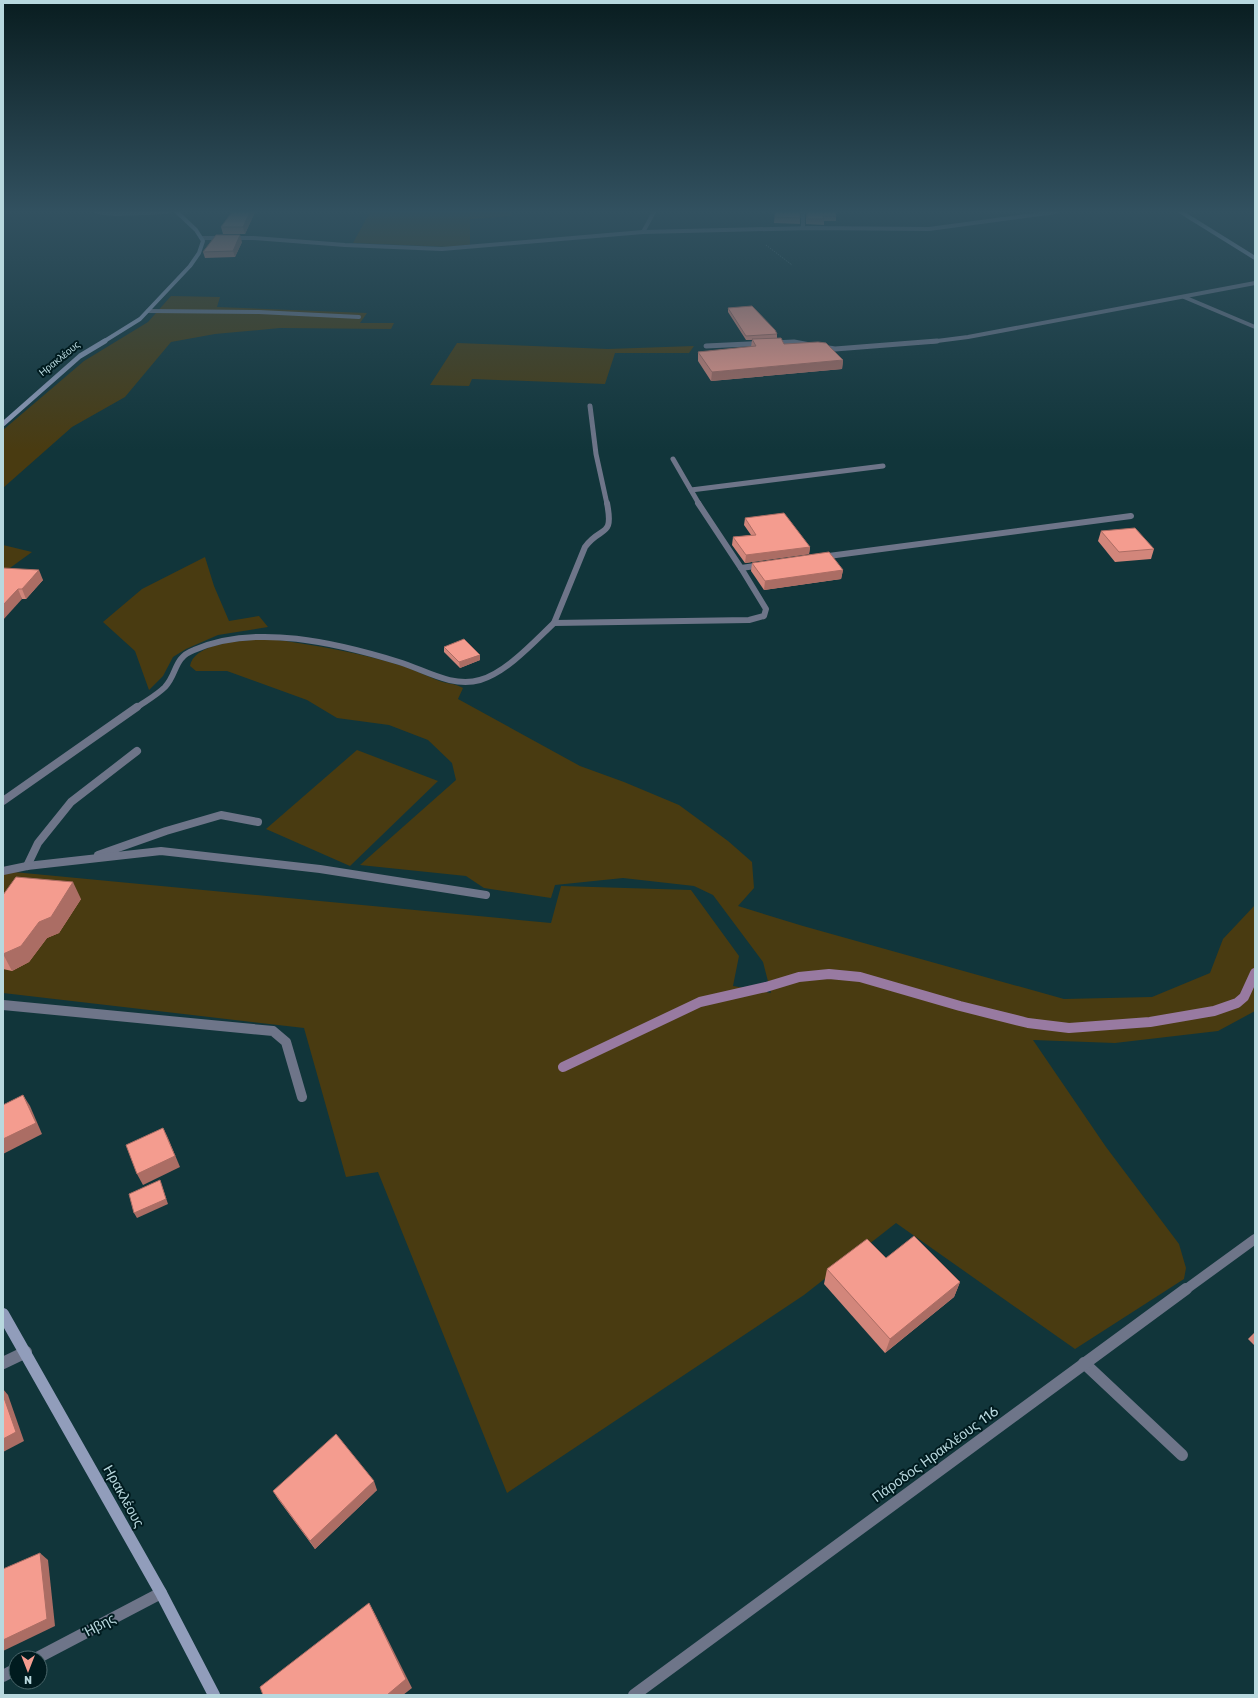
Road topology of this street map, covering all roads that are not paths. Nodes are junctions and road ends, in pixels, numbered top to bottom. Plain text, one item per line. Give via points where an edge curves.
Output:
1 (166, 291) edge
2 (1213, 291) edge
3 (1183, 297) junction
4 (148, 311) junction
5 (359, 317) dead end
6 (1255, 327) edge
7 (706, 346) dead end
8 (590, 406) dead end
9 (3, 424) edge
10 (673, 458) dead end
11 (883, 466) dead end
12 (691, 490) junction
13 (1132, 516) dead end
14 (811, 559) edge
15 (772, 564) edge
16 (741, 568) junction
17 (554, 623) junction
18 (138, 751) dead end
19 (3, 800) edge
20 (258, 822) dead end
21 (86, 860) junction
22 (27, 866) junction
23 (3, 871) edge
24 (486, 895) dead end
25 (3, 1005) edge
26 (302, 1097) dead end
27 (1255, 1240) edge
28 (3, 1314) edge
29 (26, 1352) junction
30 (3, 1363) edge
31 (1084, 1363) junction
32 (1182, 1455) dead end
33 (161, 1593) junction
34 (48, 1652) edge
35 (214, 1695) edge
36 (634, 1695) edge

1 - 4 street, Ηρακλέους
2 - 3 street
3 - 6 street
3 - 7 street via 968,337 916,343 835,349 794,342
4 - 5 street via 259,312
4 - 9 street, Ηρακλέους via 135,324 80,356
8 - 17 street via 596,454 610,519 606,530 591,539 585,547
10 - 12 street
11 - 12 street
12 - 16 street
13 - 14 street
15 - 16 street
16 - 17 street via 766,609 764,616 749,620
17 - 19 street via 497,672 480,680 446,680 418,668 372,655 288,638 243,638 195,649 180,658 170,680 160,692
18 - 22 street via 71,802 38,843
20 - 21 street via 221,815 166,831
21 - 22 street
21 - 24 street via 161,851 320,869
22 - 23 street
25 - 26 street via 273,1032 286,1042
27 - 31 street, Πάροδος Ηρακλέους 116
28 - 29 street, Ηρακλέους
29 - 30 street
29 - 33 street, Ηρακλέους
31 - 32 street
31 - 36 street, Πάροδος Ηρακλέους 116
33 - 34 street, Ήβης
33 - 35 street, Ηρακλέους

